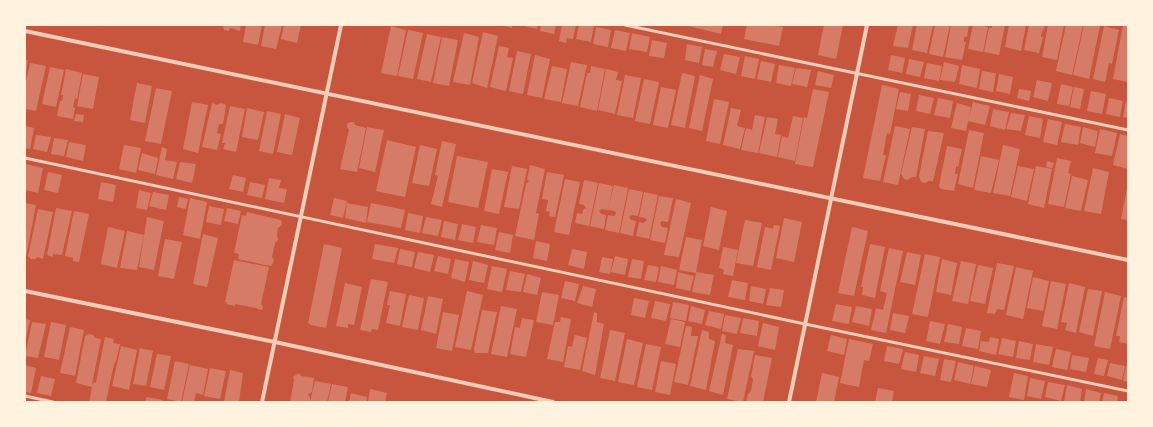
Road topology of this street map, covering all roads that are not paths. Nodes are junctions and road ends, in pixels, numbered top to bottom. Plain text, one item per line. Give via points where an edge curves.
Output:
1 (340, 25) edge
2 (625, 25) edge
3 (867, 25) edge
4 (25, 31) edge
5 (857, 73) junction
6 (326, 94) junction
7 (1128, 130) edge
8 (25, 158) edge
9 (831, 198) junction
10 (301, 216) junction
11 (1128, 260) edge
12 (25, 290) edge
13 (805, 324) junction
14 (274, 342) junction
15 (1128, 390) edge
16 (25, 396) edge
17 (53, 402) edge
18 (262, 402) edge
19 (553, 402) edge
20 (789, 402) edge

1 - 6 street
2 - 5 lane
3 - 5 street
4 - 6 street
5 - 7 lane
5 - 9 street
6 - 9 street
6 - 10 street
8 - 10 lane
9 - 11 street
9 - 13 street
10 - 13 lane
10 - 14 street
12 - 14 street
13 - 15 lane
13 - 20 street
14 - 18 street
14 - 19 street
16 - 17 lane

